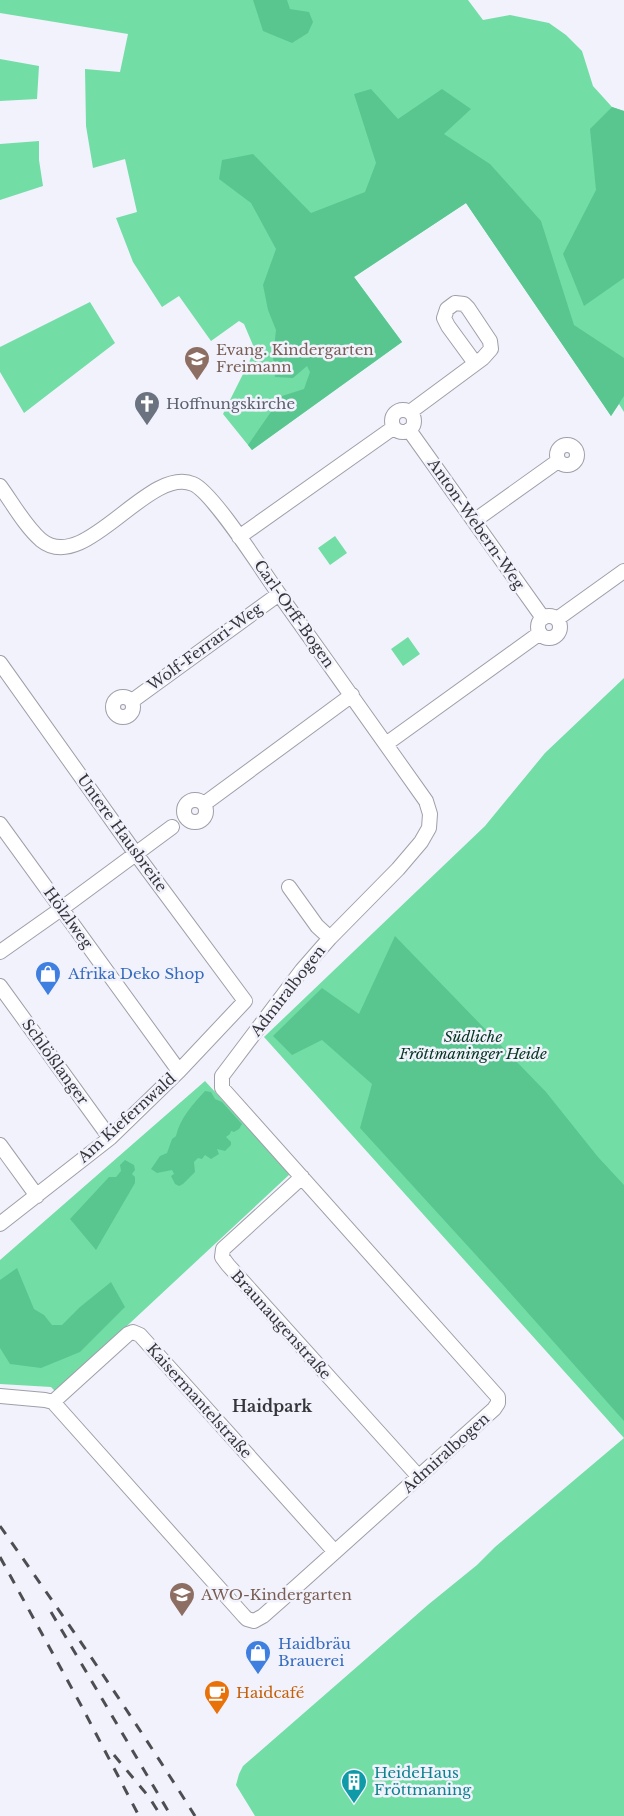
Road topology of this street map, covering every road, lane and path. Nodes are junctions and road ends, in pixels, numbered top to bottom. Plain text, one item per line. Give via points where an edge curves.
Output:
1 (475, 363) dead end
2 (410, 412) junction
3 (393, 428) junction
4 (409, 430) junction
5 (558, 461) dead end
6 (0, 486) edge
7 (474, 521) junction
8 (239, 537) junction
9 (624, 571) edge
10 (279, 594) junction
11 (550, 619) junction
12 (540, 633) junction
13 (0, 663) edge
14 (352, 695) junction
15 (132, 701) dead end
16 (386, 744) junction
17 (204, 804) dead end
18 (0, 824) edge
19 (172, 827) dead end
20 (136, 854) junction
21 (289, 887) dead end
22 (61, 909) junction
23 (330, 938) junction
24 (0, 952) edge
25 (0, 986) edge
26 (245, 1001) joint
27 (179, 1071) junction
28 (110, 1138) junction
29 (0, 1145) edge
30 (302, 1177) junction
31 (37, 1196) junction
32 (0, 1224) edge
33 (0, 1396) edge
34 (52, 1402) junction
35 (419, 1477) junction
36 (335, 1552) junction

1 - 2 street
2 - 3 street via 396,412 391,421
2 - 4 street via 414,421
3 - 4 street via 403,433
3 - 8 street
4 - 7 street, Anton-Webern-Weg
5 - 7 street
6 - 8 street, Carl-Orff-Bogen via 33,531 54,547 69,547 87,539 174,482 193,484 206,493
7 - 11 street, Anton-Webern-Weg
8 - 10 street, Carl-Orff-Bogen
9 - 11 street
10 - 14 street, Carl-Orff-Bogen
10 - 15 street, Wolf-Ferrari-Weg
11 - 12 street via 539,623
11 - 12 street via 560,629 556,635
12 - 16 street
13 - 20 street, Untere Hausbreite
14 - 16 street, Carl-Orff-Bogen
14 - 17 street
16 - 23 street, Carl-Orff-Bogen via 426,801 429,828 398,869
18 - 22 street, Hölzlweg
19 - 20 street
20 - 22 street
20 - 26 street, Untere Hausbreite
21 - 23 street
22 - 24 street
22 - 27 street, Hölzlweg
23 - 30 street, Admiralbogen via 222,1076 222,1088
25 - 28 street, Schlößlanger
26 - 27 street, Am Kiefernwald
27 - 28 street, Am Kiefernwald
28 - 31 street, Am Kiefernwald
29 - 31 street
30 - 35 street, Admiralbogen via 498,1398 494,1409
30 - 35 street, Braunaugenstraße via 223,1249 222,1257
31 - 32 street, Am Kiefernwald
33 - 34 street
34 - 36 street, Admiralbogen via 248,1619 254,1621 263,1616
34 - 36 street, Kaisermantelstraße via 128,1334 140,1335
35 - 36 street, Admiralbogen

